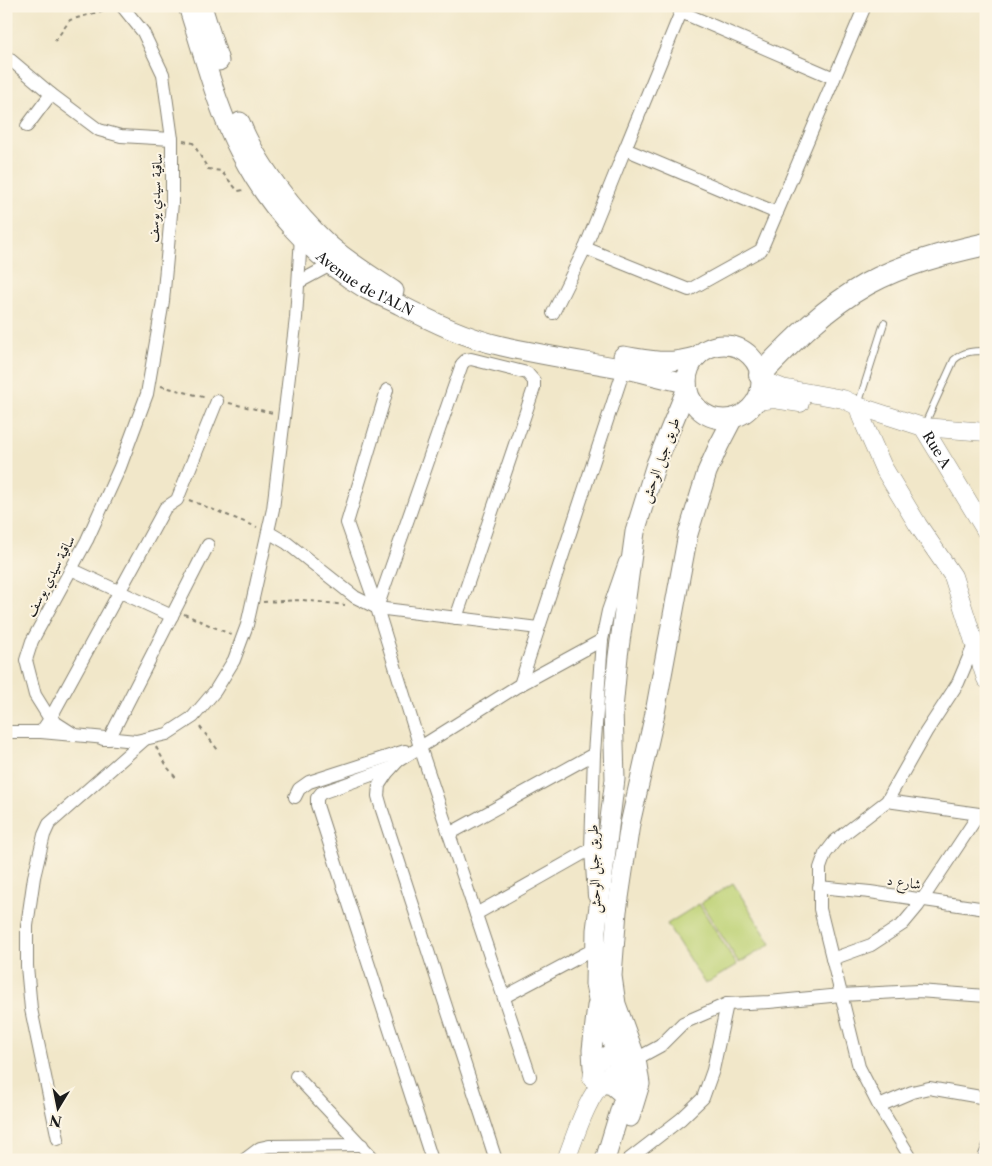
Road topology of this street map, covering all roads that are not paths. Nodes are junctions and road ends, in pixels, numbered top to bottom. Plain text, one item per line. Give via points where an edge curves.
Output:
1 (122, 6) edge
2 (188, 6) edge
3 (202, 6) edge
4 (865, 6) edge
5 (682, 9) edge
6 (6, 56) edge
7 (834, 78) junction
8 (50, 94) junction
9 (27, 126) dead end
10 (172, 139) junction
11 (625, 149) junction
12 (777, 213) junction
13 (305, 231) junction
14 (986, 244) edge
15 (585, 248) junction
16 (338, 261) junction
17 (299, 282) junction
18 (553, 313) dead end
19 (884, 323) dead end
20 (501, 346) junction
21 (986, 351) edge
22 (698, 356) junction
23 (498, 366) junction
24 (624, 369) junction
25 (761, 377) junction
26 (687, 386) junction
27 (387, 390) dead end
28 (217, 400) dead end
29 (756, 401) junction
30 (858, 406) junction
31 (733, 418) junction
32 (923, 427) junction
33 (986, 432) edge
34 (986, 531) edge
35 (268, 532) junction
36 (635, 532) junction
37 (208, 545) dead end
38 (71, 569) junction
39 (119, 592) junction
40 (377, 608) junction
41 (174, 613) junction
42 (456, 618) junction
43 (538, 628) junction
44 (602, 640) junction
45 (974, 645) junction
46 (986, 679) edge
47 (520, 685) junction
48 (50, 719) junction
49 (6, 732) edge
50 (41, 732) junction
51 (109, 739) junction
52 (148, 739) junction
53 (420, 747) junction
54 (594, 754) junction
55 (391, 768) junction
56 (295, 797) dead end
57 (887, 801) junction
58 (982, 814) edge
59 (449, 834) junction
60 (591, 849) junction
61 (818, 887) junction
62 (921, 900) junction
63 (986, 909) edge
64 (476, 914) junction
65 (596, 939) junction
66 (832, 959) junction
67 (841, 995) junction
68 (986, 996) edge
69 (504, 997) junction
70 (598, 1002) junction
71 (727, 1004) junction
72 (626, 1055) junction
73 (296, 1076) dead end
74 (530, 1076) dead end
75 (597, 1076) junction
76 (624, 1094) junction
77 (986, 1098) edge
78 (879, 1106) junction
79 (58, 1139) dead end
80 (362, 1145) junction
81 (986, 1145) edge
82 (244, 1160) edge
83 (375, 1160) edge
84 (432, 1160) edge
85 (496, 1160) edge
86 (566, 1160) edge
87 (606, 1160) edge
88 (628, 1160) edge
89 (912, 1160) edge
90 (980, 1160) edge

1 - 10 street, ساقية سيدي يوسف via 143,32 162,74
2 - 13 main road via 231,134 250,171 277,210
3 - 13 main road via 245,134
4 - 7 street
5 - 7 street
5 - 11 street
6 - 8 street
7 - 12 street
8 - 9 street
8 - 10 street via 99,130 122,136
10 - 38 street, ساقية سيدي يوسف via 172,203 164,301 147,394 120,467
11 - 12 street
11 - 15 street
12 - 15 street via 761,250 689,290
13 - 16 main road
13 - 17 street, ساقية سيدي يوسف
14 - 25 highway via 947,252 867,284 817,319
15 - 18 street
16 - 17 street
16 - 20 main road, Avenue de l'ALN via 367,289 450,330
16 - 22 main road via 427,310 478,330 660,362 677,362
17 - 35 street, ساقية سيدي يوسف via 280,460
19 - 30 lane
20 - 23 street
20 - 24 main road, Avenue de l'ALN
21 - 32 lane via 970,351 954,360
22 - 25 main road via 717,346 733,347 748,354
22 - 26 main road via 690,368
23 - 40 street via 471,359 462,364
23 - 42 street via 527,373 534,381 534,388
24 - 26 main road, Avenue de l'ALN
24 - 43 street
25 - 29 main road
25 - 30 main road, Rue A via 782,388 843,399
26 - 31 main road via 693,402 704,413 718,419
26 - 36 main road, طريق جبل الوحش via 656,464
27 - 40 street via 347,523
28 - 39 street via 177,500 165,508
29 - 30 main road via 781,400 842,410
29 - 31 main road
30 - 32 main road, Rue A
30 - 45 main road via 883,467 952,576
31 - 72 main road, طريق جبل الوحش via 707,472 688,534 654,718 630,824 617,911 612,976
32 - 33 main road
32 - 34 main road, Rue A
35 - 40 street via 287,543 355,597
35 - 52 street, ساقية سيدي يوسف via 252,602 234,660 192,717 167,734
36 - 44 street, طريق جبل الوحش via 608,610
36 - 65 main road, طريق جبل الوحش via 618,656 613,709 615,779
37 - 41 street
38 - 39 street
38 - 48 street, ساقية سيدي يوسف via 32,641 26,660 35,695
39 - 41 street
39 - 48 street
40 - 42 street
40 - 53 street
41 - 51 street
42 - 43 street
43 - 47 street
44 - 47 street
44 - 54 street, طريق جبل الوحش
45 - 46 main road
45 - 57 street via 958,683
47 - 53 street
48 - 50 street
48 - 51 street, ساقية سيدي يوسف via 75,736
49 - 50 street
50 - 51 street
51 - 52 street, ساقية سيدي يوسف
52 - 79 street via 49,824 34,877 27,926 30,1009
53 - 55 street
53 - 56 street via 309,782 298,790
53 - 59 street
54 - 59 street
54 - 60 street, طريق جبل الوحش
55 - 84 street via 321,793 317,806
55 - 85 street via 379,785 378,796
57 - 58 street
57 - 61 street via 835,841 825,854
58 - 62 street
59 - 64 street
60 - 64 street
60 - 65 street, طريق جبل الوحش
61 - 62 street, شارع د
61 - 66 street
62 - 63 street, شارع د
62 - 66 street via 903,924 871,946
64 - 69 street
65 - 69 street
65 - 70 main road
66 - 67 street
67 - 68 street via 918,991
67 - 71 street
67 - 78 street via 859,1067
69 - 74 street
70 - 72 main road
70 - 75 main road via 592,1040
71 - 72 street via 683,1023 660,1046
71 - 88 street via 713,1070 703,1098
72 - 75 main road via 599,1061
72 - 76 main road
72 - 87 main road, طريق جبل الوحش via 640,1084 632,1113
73 - 80 street
75 - 76 main road
75 - 86 main road
76 - 87 main road
77 - 78 street via 929,1088
78 - 89 street
80 - 82 street via 269,1146 260,1148
80 - 83 street
81 - 90 lane

